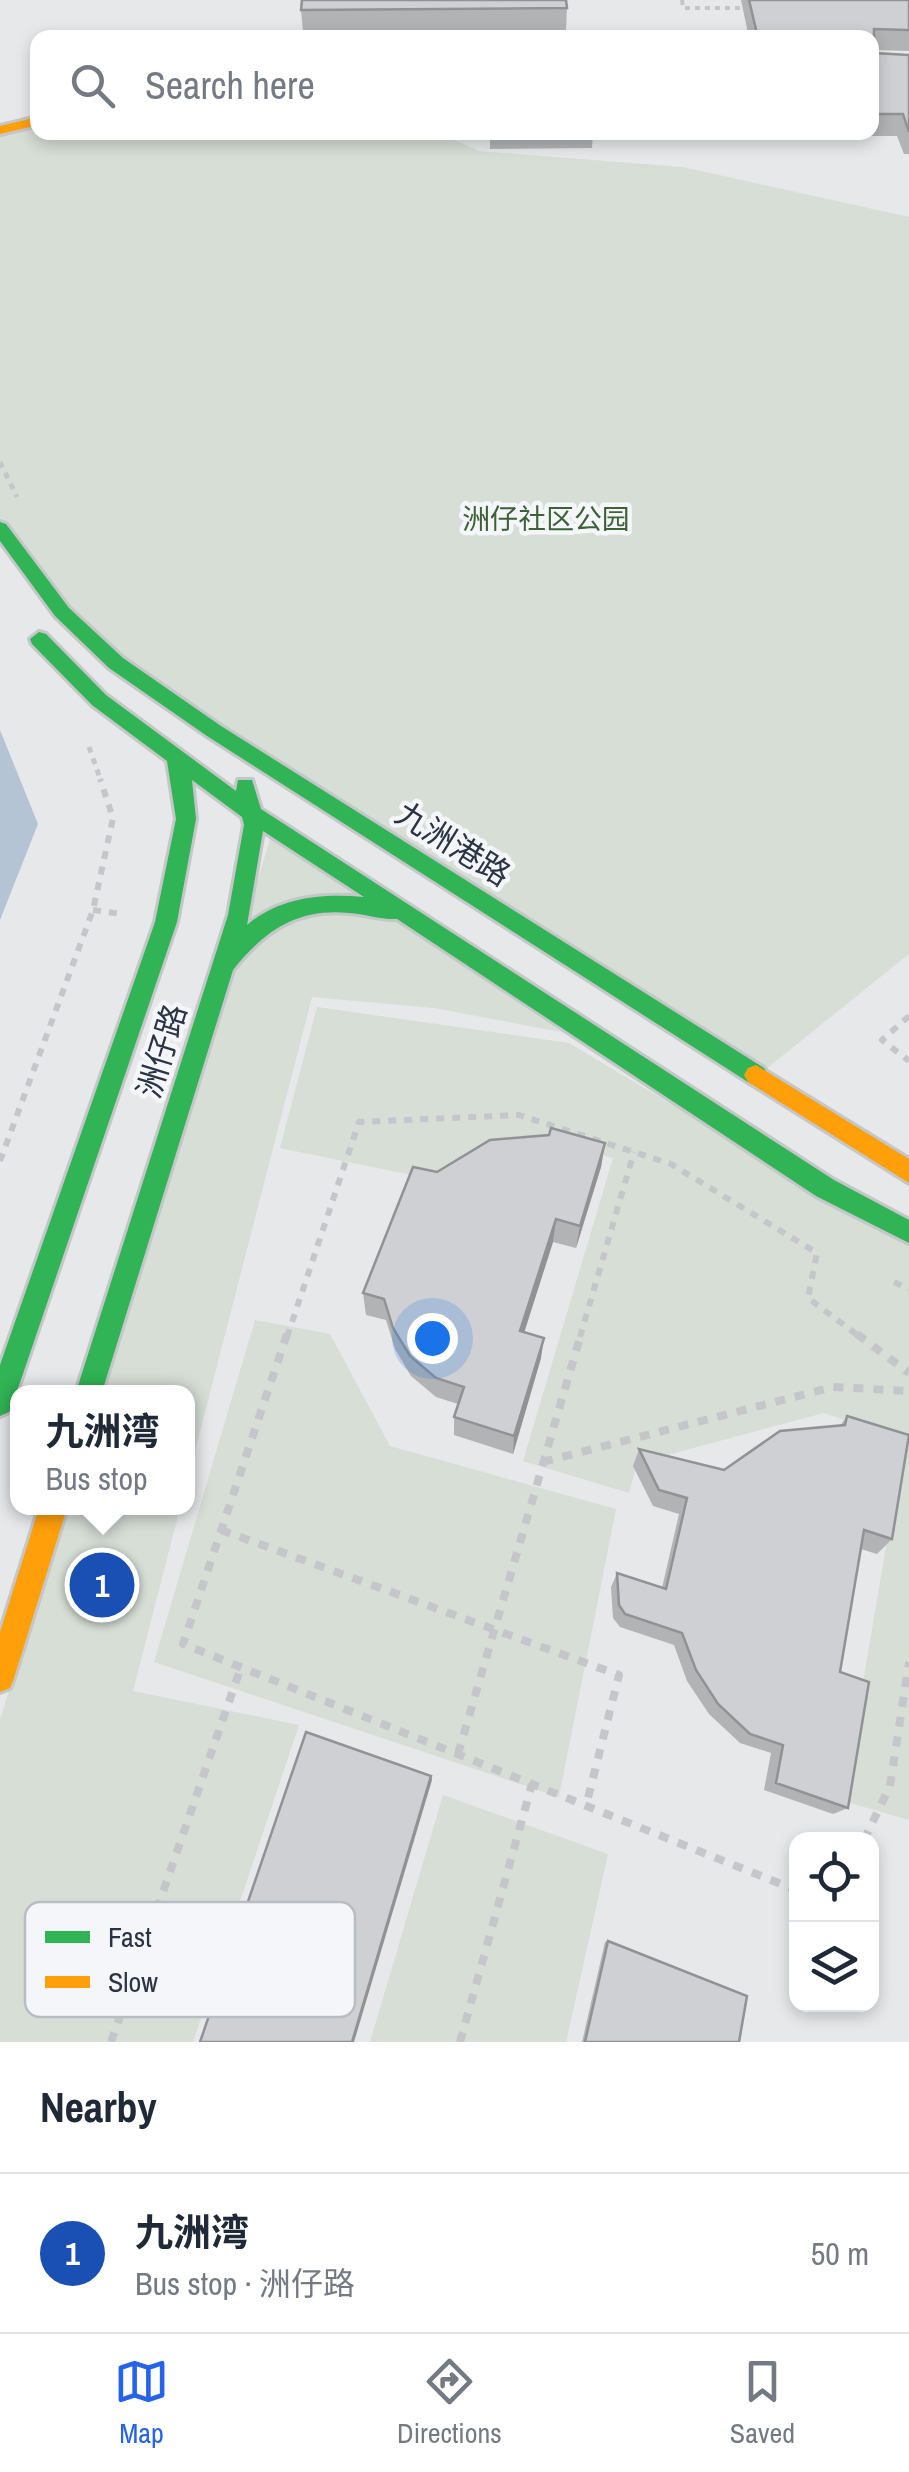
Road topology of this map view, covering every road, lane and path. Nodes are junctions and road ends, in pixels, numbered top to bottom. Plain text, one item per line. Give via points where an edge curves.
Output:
1 (682, 0) edge
2 (742, 8) dead end
3 (30, 107) edge
4 (0, 113) edge
5 (30, 123) edge
6 (0, 130) edge
7 (0, 528) edge
8 (22, 616) dead end
9 (214, 731) junction
10 (85, 734) dead end
11 (176, 758) junction
12 (253, 814) junction
13 (225, 829) dead end
14 (383, 838) junction
15 (204, 850) dead end
16 (416, 920) junction
17 (166, 922) junction
18 (222, 971) junction
19 (909, 1016) edge
20 (909, 1061) edge
21 (634, 1152) junction
22 (0, 1161) edge
23 (909, 1172) edge
24 (909, 1232) edge
25 (909, 1373) edge
26 (92, 1385) edge
27 (909, 1391) edge
28 (0, 1403) edge
29 (544, 1462) junction
30 (52, 1515) edge
31 (222, 1530) junction
32 (495, 1628) junction
33 (909, 1662) edge
34 (241, 1667) junction
35 (0, 1678) edge
36 (458, 1754) junction
37 (532, 1784) junction
38 (586, 1806) junction
39 (868, 1832) edge
40 (789, 1887) edge
41 (160, 1902) edge
42 (120, 2017) edge
43 (111, 2042) edge
44 (460, 2042) edge

1 - 2 path via 683,8
3 - 4 street
5 - 6 street
7 - 9 street, 九洲港路 via 62,612
8 - 11 street via 99,700
9 - 12 street, 洲仔路 via 235,760
9 - 14 street, 九洲港路
10 - 22 path via 113,818 93,910
11 - 12 street
11 - 17 street, 洲仔路 via 187,817
12 - 13 street
12 - 14 street via 306,811
12 - 16 street
12 - 18 street, 洲仔路 via 248,875
14 - 23 street, 九洲港路
15 - 17 street
16 - 18 street via 364,904 289,910 250,928
16 - 24 street via 825,1188
17 - 28 street, 洲仔路
18 - 26 street, 洲仔路
19 - 20 path via 882,1040
21 - 25 path via 671,1164 817,1252 808,1298
21 - 29 path
21 - 31 path via 519,1116 360,1122
27 - 29 path via 833,1387
29 - 32 path
30 - 35 street
31 - 32 path
31 - 34 path via 183,1644
32 - 36 path
32 - 38 path via 619,1674
33 - 39 path via 890,1786
34 - 36 path
34 - 41 path
36 - 37 path
37 - 38 path
37 - 44 path
38 - 40 path
42 - 43 path

